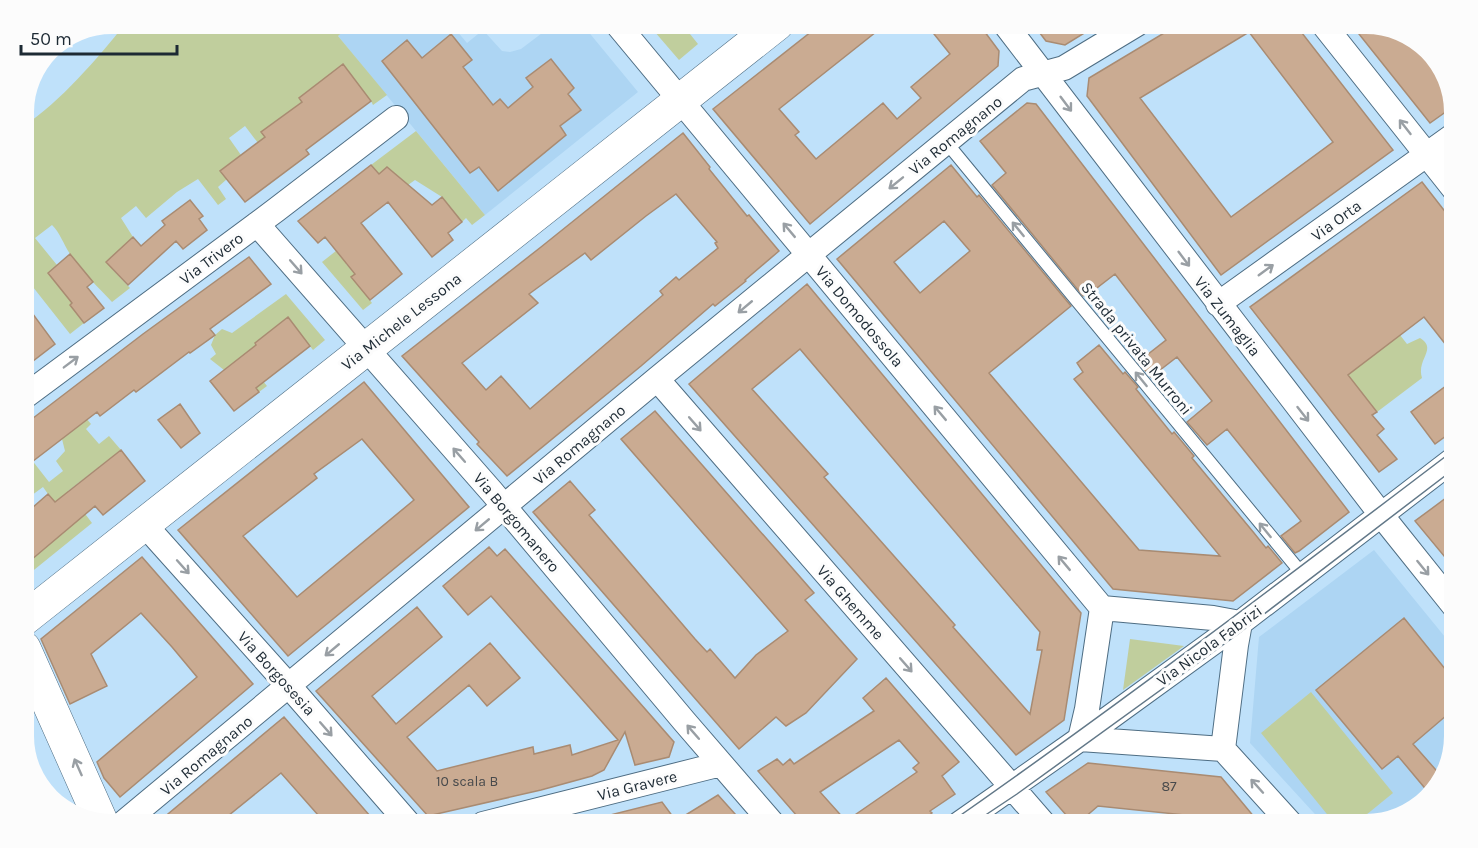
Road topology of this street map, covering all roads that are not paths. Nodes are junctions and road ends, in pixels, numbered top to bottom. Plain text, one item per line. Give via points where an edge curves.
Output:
1 (625, 34) edge
2 (764, 34) edge
3 (1012, 34) edge
4 (1120, 34) edge
5 (1331, 34) edge
6 (1042, 74) junction
7 (681, 100) junction
8 (396, 118) dead end
9 (946, 142) junction
10 (1443, 143) edge
11 (1427, 155) junction
12 (1443, 175) edge
13 (257, 224) junction
14 (809, 255) junction
15 (1218, 304) junction
16 (366, 348) junction
17 (657, 379) junction
18 (35, 389) edge
19 (1444, 467) edge
20 (504, 506) junction
21 (1381, 515) junction
22 (144, 524) junction
23 (1303, 575) junction
24 (1444, 593) edge
25 (1102, 608) junction
26 (35, 611) edge
27 (1240, 622) junction
28 (35, 673) edge
29 (289, 686) junction
30 (1080, 739) junction
31 (1223, 749) junction
32 (721, 764) junction
33 (1012, 787) junction
34 (97, 812) edge
35 (134, 814) edge
36 (400, 814) edge
37 (523, 814) edge
38 (764, 814) edge
39 (973, 814) edge
40 (1035, 814) edge
41 (1282, 814) edge

1 - 7 street, Via Domodossola
2 - 7 street, Via Michele Lessona
3 - 6 street, Via Zumaglia
4 - 6 street, Via Romagnano via 1064,68
11 -> 5 street
6 - 9 street, Via Romagnano via 1023,80
6 -> 15 street, Via Zumaglia
14 -> 7 street, Via Domodossola
7 - 16 street, Via Michele Lessona
8 - 13 street, Via Trivero
9 -> 14 street, Via Romagnano
23 -> 9 lane, Strada privata Murroni
10 - 11 street, Via Orta
11 - 12 street
15 -> 11 street, Via Orta
13 -> 16 street, Via Borgomanero
18 -> 13 street, Via Trivero
14 -> 17 street, Via Romagnano
25 -> 14 street, Via Domodossola
15 -> 21 street, Via Zumaglia
20 -> 16 street, Via Borgomanero
16 - 22 street, Via Michele Lessona
17 - 20 street, Via Romagnano
17 -> 33 street, Via Ghemme
19 - 21 street, Via Nicola Fabrizi
20 -> 29 street, Via Romagnano
32 -> 20 street, Via Borgomanero
21 - 23 street, Via Nicola Fabrizi
21 -> 24 street, Via Zumaglia
22 - 26 street, Via Michele Lessona
22 -> 29 street, Via Borgosesia
23 - 27 street, Via Nicola Fabrizi
25 - 27 street
25 - 30 street
27 - 30 street, Via Nicola Fabrizi
27 - 31 street
34 -> 28 street
29 - 35 street, Via Romagnano
29 -> 36 street, Via Borgosesia
30 - 31 street
30 - 33 street, Via Nicola Fabrizi
41 -> 31 street
32 - 37 street, Via Gravere
32 - 38 street, Via Borgomanero
33 - 39 street, Via Nicola Fabrizi
33 - 40 street, Via Ghemme

